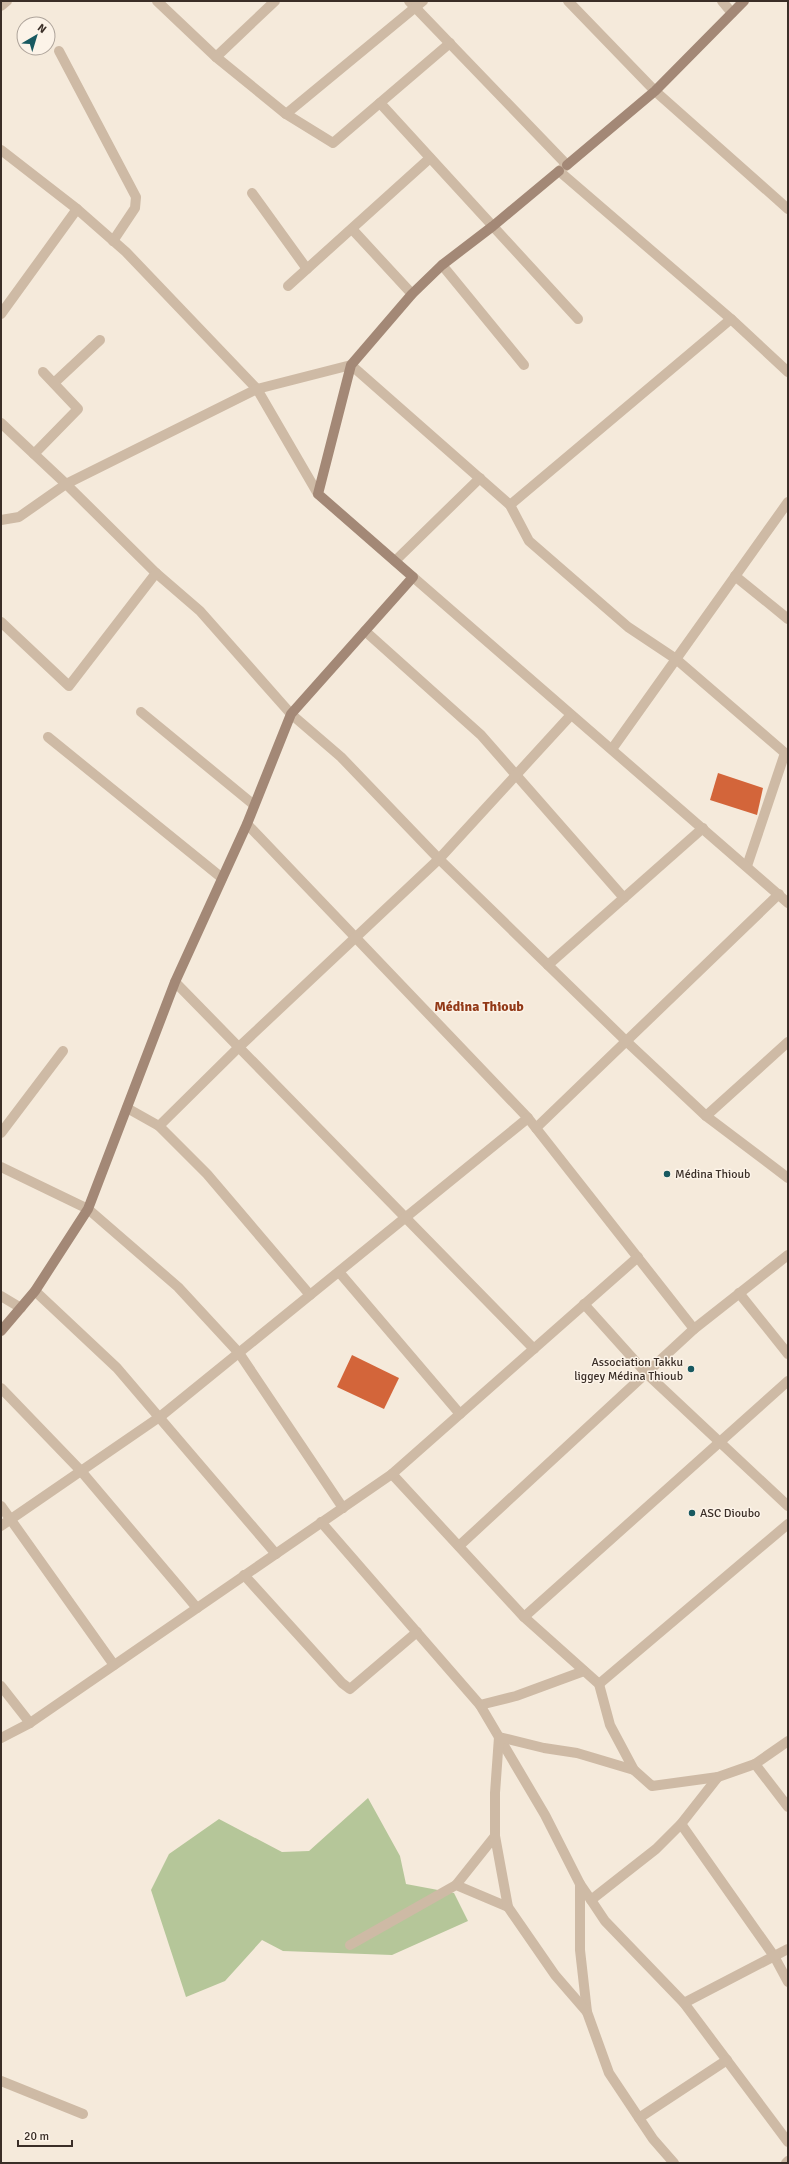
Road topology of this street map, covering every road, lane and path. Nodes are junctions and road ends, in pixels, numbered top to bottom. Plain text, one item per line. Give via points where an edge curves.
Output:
1 (7, 1) edge
2 (157, 1) edge
3 (275, 1) edge
4 (568, 1) edge
5 (722, 1) edge
6 (744, 1) edge
7 (416, 3) edge
8 (1, 6) edge
9 (732, 13) junction
10 (450, 43) junction
11 (59, 51) dead end
12 (216, 57) junction
13 (655, 91) junction
14 (380, 103) junction
15 (286, 114) junction
16 (1, 150) edge
17 (430, 158) junction
18 (563, 168) junction
19 (252, 193) dead end
20 (77, 209) junction
21 (788, 209) edge
22 (493, 226) junction
23 (352, 229) junction
24 (113, 241) junction
25 (442, 266) junction
26 (307, 269) junction
27 (288, 286) dead end
28 (412, 294) junction
29 (1, 314) edge
30 (578, 319) dead end
31 (731, 319) junction
32 (100, 340) dead end
33 (351, 365) junction
34 (524, 365) dead end
35 (43, 372) dead end
36 (788, 372) edge
37 (54, 383) junction
38 (257, 389) junction
39 (1, 423) edge
40 (34, 454) junction
41 (480, 478) junction
42 (66, 484) junction
43 (318, 494) junction
44 (788, 502) edge
45 (510, 505) junction
46 (1, 520) edge
47 (395, 561) junction
48 (156, 573) junction
49 (735, 576) junction
50 (413, 577) junction
51 (788, 619) edge
52 (1, 622) edge
53 (364, 631) junction
54 (676, 659) junction
55 (141, 712) dead end
56 (291, 714) junction
57 (571, 714) junction
58 (48, 737) dead end
59 (612, 749) junction
60 (518, 775) junction
61 (254, 805) junction
62 (247, 824) junction
63 (703, 828) junction
64 (439, 859) junction
65 (746, 866) junction
66 (222, 878) junction
67 (779, 894) junction
68 (624, 898) junction
69 (788, 903) edge
70 (355, 938) junction
71 (548, 965) junction
72 (175, 982) junction
73 (626, 1041) junction
74 (788, 1042) edge
75 (239, 1047) junction
76 (63, 1051) dead end
77 (127, 1108) junction
78 (706, 1116) junction
79 (528, 1118) junction
80 (159, 1126) junction
81 (536, 1128) junction
82 (1, 1133) edge
83 (1, 1167) edge
84 (788, 1178) edge
85 (88, 1209) junction
86 (406, 1217) junction
87 (788, 1255) edge
88 (638, 1257) junction
89 (339, 1272) junction
90 (35, 1291) junction
91 (739, 1293) junction
92 (310, 1295) junction
93 (1, 1296) edge
94 (584, 1304) junction
95 (21, 1308) junction
96 (694, 1329) junction
97 (1, 1331) edge
98 (534, 1349) junction
99 (239, 1353) junction
100 (788, 1354) edge
101 (646, 1373) junction
102 (788, 1381) edge
103 (1, 1388) edge
104 (460, 1414) junction
105 (160, 1416) junction
106 (720, 1442) junction
107 (81, 1471) junction
108 (392, 1474) junction
109 (1, 1506) edge
110 (788, 1506) edge
111 (343, 1508) junction
112 (12, 1519) junction
113 (322, 1522) junction
114 (788, 1524) edge
115 (1, 1526) edge
116 (459, 1546) junction
117 (276, 1554) junction
118 (244, 1576) junction
119 (197, 1608) junction
120 (524, 1617) junction
121 (417, 1632) junction
122 (114, 1665) junction
123 (584, 1671) junction
124 (599, 1684) junction
125 (1, 1686) edge
126 (480, 1705) junction
127 (30, 1723) junction
128 (499, 1736) junction
129 (1, 1738) edge
130 (788, 1741) edge
131 (755, 1764) junction
132 (634, 1770) junction
133 (718, 1777) junction
134 (788, 1807) edge
135 (681, 1824) junction
136 (495, 1836) junction
137 (580, 1884) junction
138 (456, 1885) junction
139 (591, 1900) junction
140 (508, 1907) junction
141 (350, 1945) dead end
142 (788, 1949) edge
143 (774, 1956) junction
144 (788, 1982) edge
145 (684, 2003) junction
146 (587, 2012) junction
147 (727, 2060) junction
148 (1, 2081) edge
149 (83, 2114) dead end
150 (639, 2118) junction
151 (788, 2142) edge
152 (674, 2163) edge

1 - 8 street
2 - 12 street
3 - 12 street
4 - 13 street
5 - 9 street
6 - 9 street
7 - 10 street
7 - 15 street
9 - 13 street
10 - 14 street
10 - 18 street
11 - 24 street via 136,197 135,208
12 - 15 street
13 - 18 street
13 - 21 street
14 - 15 street via 333,143
14 - 17 street
16 - 20 street
17 - 22 street
17 - 23 street
18 - 22 street
18 - 31 street
19 - 26 street
20 - 24 street
20 - 29 street
22 - 25 street
22 - 30 street
23 - 26 street
23 - 28 street
24 - 38 street
25 - 28 street
25 - 34 street
26 - 27 street
28 - 33 street
31 - 36 street
31 - 45 street
32 - 37 street
33 - 38 street
33 - 41 street
33 - 43 street
35 - 37 street
37 - 40 street via 78,409
38 - 42 street
38 - 43 street
39 - 40 street
40 - 42 street
41 - 45 street
41 - 47 street
42 - 46 street via 20,517
42 - 48 street
43 - 47 street
44 - 49 street
45 - 54 street via 529,541 628,627
47 - 50 street
48 - 52 street via 69,686
48 - 56 street via 200,611
49 - 51 street
49 - 54 street
50 - 53 street
50 - 57 street
53 - 56 street
53 - 60 street via 481,735
54 - 59 street
54 - 65 street via 785,753
55 - 61 street
56 - 61 street
56 - 64 street via 341,757
57 - 59 street
57 - 60 street
58 - 66 street
59 - 63 street
60 - 64 street
60 - 68 street
61 - 62 street
62 - 66 street
62 - 70 street
63 - 65 street
63 - 68 street
64 - 70 street
64 - 71 street
65 - 67 street
66 - 72 street
67 - 69 street
67 - 73 street
68 - 71 street
70 - 75 street
70 - 79 street
71 - 73 street
72 - 75 street
72 - 77 street
73 - 78 street
73 - 81 street
74 - 78 street
75 - 80 street
75 - 86 street
76 - 82 street
77 - 80 street
77 - 85 street
78 - 84 street
79 - 81 street
79 - 86 street
80 - 92 street via 207,1174
81 - 88 street
83 - 85 street
85 - 90 street
85 - 99 street via 178,1287
86 - 89 street
86 - 98 street
87 - 91 street
88 - 94 street
88 - 96 street
89 - 92 street
89 - 104 street
90 - 95 street
90 - 105 street via 117,1368
91 - 96 street
91 - 100 street
92 - 99 street
93 - 95 street
94 - 98 street
94 - 101 street
95 - 97 street
96 - 101 street
98 - 104 street
99 - 105 street
99 - 111 street
101 - 106 street
101 - 116 street
102 - 106 street
103 - 107 street
104 - 108 street
105 - 107 street
105 - 117 street
106 - 110 street
106 - 120 street
107 - 112 street
107 - 119 street
108 - 111 street
108 - 116 street
109 - 112 street
111 - 113 street
112 - 115 street
112 - 122 street
113 - 117 street
113 - 121 street
114 - 124 street
116 - 120 street
117 - 118 street
118 - 119 street
118 - 121 street via 350,1689
119 - 122 street
120 - 123 street
121 - 126 street
122 - 127 street
123 - 124 street
123 - 126 street via 516,1696
124 - 132 street via 610,1725
125 - 127 street
126 - 128 street
127 - 129 street
128 - 132 street via 544,1748 577,1753
128 - 136 street via 494,1793
128 - 137 street via 545,1815
130 - 131 street
131 - 133 street
131 - 134 street
132 - 133 street via 652,1786
133 - 135 street
135 - 139 street via 656,1849
135 - 143 street
136 - 138 street
136 - 140 street
137 - 139 street
137 - 146 street via 580,1950
138 - 140 street
138 - 141 street
139 - 145 street via 605,1921
140 - 146 street via 555,1975
142 - 143 street
143 - 144 street
143 - 145 street
145 - 147 street
146 - 150 street via 610,2073
147 - 150 street
147 - 151 street
148 - 149 street
150 - 152 street via 653,2140

